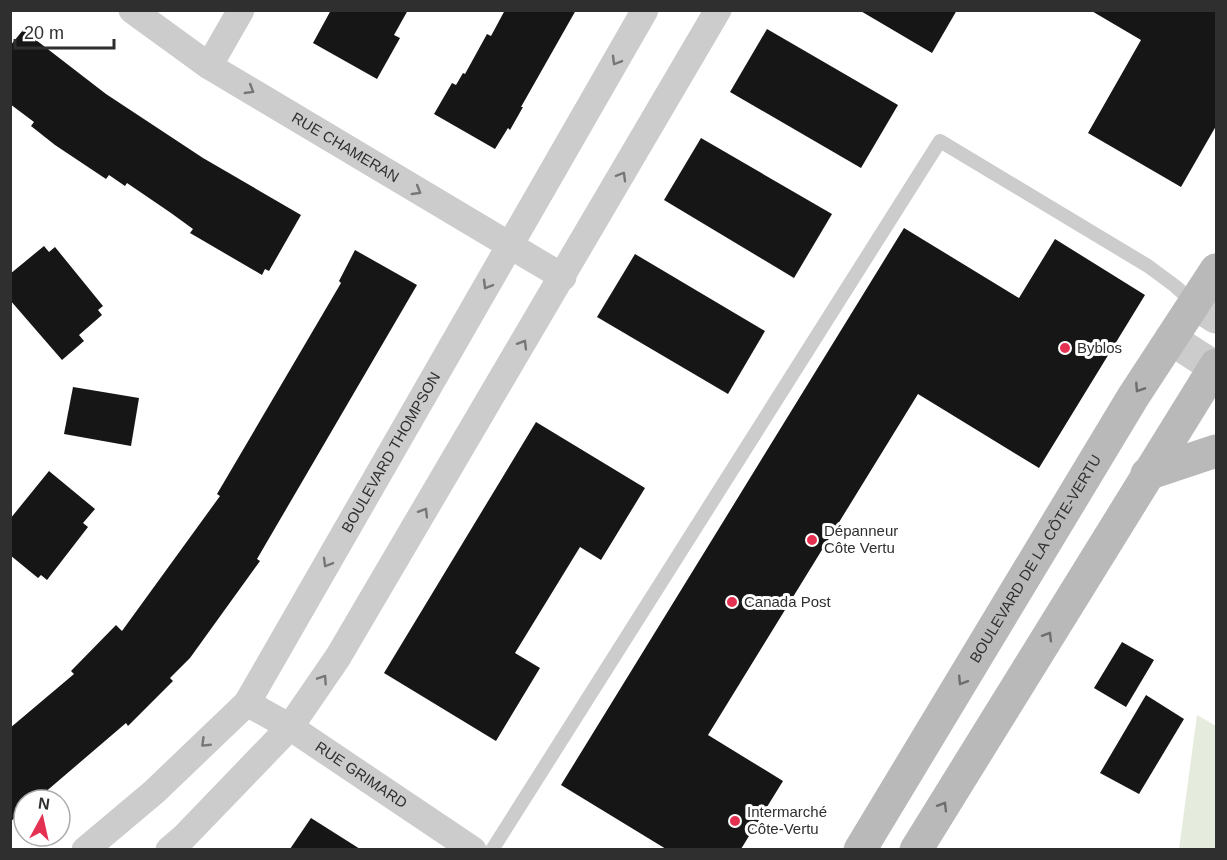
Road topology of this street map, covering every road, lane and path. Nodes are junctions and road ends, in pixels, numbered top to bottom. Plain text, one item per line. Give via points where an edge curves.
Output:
1 (132, 10) edge
2 (241, 10) edge
3 (645, 10) edge
4 (718, 10) edge
5 (209, 66) junction
6 (509, 246) junction
7 (1216, 270) edge
8 (563, 277) junction
9 (1205, 310) edge
10 (1171, 339) junction
11 (1216, 367) edge
12 (1216, 451) edge
13 (1147, 474) junction
14 (247, 702) junction
15 (290, 728) junction
16 (85, 849) edge
17 (169, 849) edge
18 (473, 849) edge
19 (492, 849) edge
20 (860, 849) edge
21 (916, 849) edge

1 - 5 street, RUE CHAMERAN
2 - 5 street
3 -> 6 street, BOULEVARD THOMPSON
8 -> 4 street
5 -> 6 street, RUE CHAMERAN
6 - 8 street, RUE CHAMERAN
6 -> 14 street, BOULEVARD THOMPSON
7 - 9 main road, BOULEVARD DE LA CÔTE-VERTU
15 -> 8 street via 338,657
9 - 10 main road, BOULEVARD DE LA CÔTE-VERTU
9 - 19 lane via 1148,266 940,141
10 - 11 street
10 -> 20 main road, BOULEVARD DE LA CÔTE-VERTU
11 - 13 main road
12 - 13 main road
21 -> 13 main road
14 - 15 street, RUE GRIMARD
14 -> 16 street, BOULEVARD THOMPSON via 154,792
15 - 17 street
15 - 18 street, RUE GRIMARD

